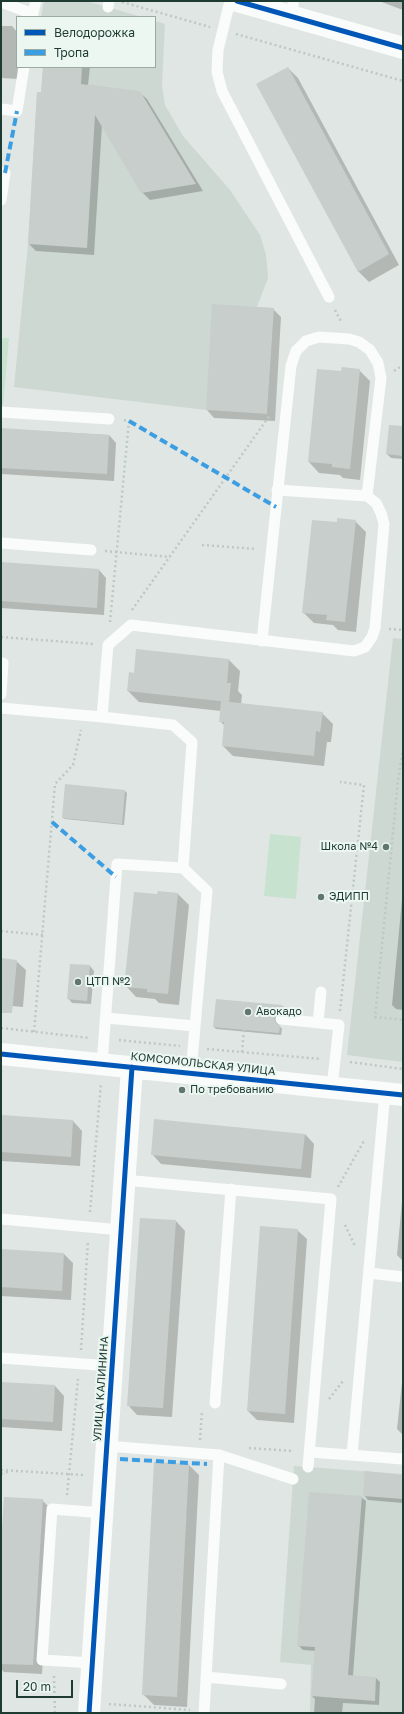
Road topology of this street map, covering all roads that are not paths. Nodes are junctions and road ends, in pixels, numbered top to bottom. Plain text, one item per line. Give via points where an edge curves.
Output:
1 (36, 1) edge
2 (230, 1) edge
3 (237, 1) edge
4 (1, 2) edge
5 (294, 9) edge
6 (32, 16) edge
7 (403, 48) edge
8 (24, 68) edge
9 (1, 110) edge
10 (1, 173) edge
11 (1, 200) edge
12 (329, 297) road end
13 (1, 412) edge
14 (109, 419) dead end
15 (277, 490) junction
16 (367, 496) junction
17 (1, 543) edge
18 (91, 550) road end
19 (262, 641) junction
20 (1, 663) edge
21 (1, 694) edge
22 (1, 708) edge
23 (102, 717) junction
24 (183, 868) junction
25 (321, 992) dead end
26 (106, 1018) junction
27 (281, 1019) dead end
28 (318, 1023) junction
29 (195, 1026) junction
30 (1, 1054) edge
31 (132, 1067) junction
32 (191, 1072) junction
33 (102, 1073) junction
34 (332, 1088) junction
35 (394, 1094) edge
36 (124, 1180) junction
37 (231, 1189) junction
38 (1, 1219) edge
39 (121, 1230) junction
40 (369, 1273) junction
41 (403, 1277) edge
42 (1, 1358) edge
43 (112, 1366) junction
44 (215, 1403) dead end
45 (107, 1446) junction
46 (310, 1452) junction
47 (219, 1455) junction
48 (352, 1455) junction
49 (403, 1459) edge
50 (308, 1467) dead end
51 (293, 1479) dead end
52 (103, 1513) junction
53 (93, 1663) junction
54 (206, 1677) junction
55 (281, 1684) dead end
56 (97, 1708) edge
57 (204, 1713) edge

1 - 6 lane
2 - 12 lane via 218,50 217,72 222,91
3 - 5 street
4 - 6 lane
5 - 7 street
8 - 9 lane via 17,111
10 - 11 lane via 5,173
13 - 14 lane
15 - 16 lane
15 - 16 lane via 291,366 296,351 306,341 319,337 359,342 370,350 378,363 381,378
15 - 19 lane
16 - 19 lane via 376,503 384,524 372,638 365,647 354,651
17 - 18 lane
19 - 23 lane via 131,625 108,645
20 - 21 lane
22 - 23 lane
23 - 24 lane via 173,725 192,742
24 - 26 lane via 117,864
24 - 29 lane via 208,890
25 - 28 lane
26 - 29 lane
26 - 33 lane
27 - 28 lane
28 - 34 lane via 339,1026
29 - 32 lane
30 - 33 street, КОМСОМОЛЬСКАЯ УЛИЦА
31 - 32 street, КОМСОМОЛЬСКАЯ УЛИЦА
31 - 33 street, КОМСОМОЛЬСКАЯ УЛИЦА
31 - 36 street, УЛИЦА КАЛИНИНА
32 - 34 street, КОМСОМОЛЬСКАЯ УЛИЦА
34 - 35 street, КОМСОМОЛЬСКАЯ УЛИЦА
35 - 40 lane
36 - 37 lane
36 - 39 street, УЛИЦА КАЛИНИНА
37 - 44 lane
37 - 46 lane via 332,1199
38 - 39 lane
39 - 43 street, УЛИЦА КАЛИНИНА
40 - 41 lane
40 - 48 lane
42 - 43 lane
43 - 45 street, УЛИЦА КАЛИНИНА
45 - 47 lane
45 - 52 street, УЛИЦА КАЛИНИНА
46 - 48 lane
46 - 50 lane
47 - 51 lane
47 - 54 lane
48 - 49 lane
52 - 53 street, УЛИЦА КАЛИНИНА
52 - 53 lane via 52,1509 42,1660
53 - 56 street, УЛИЦА КАЛИНИНА
54 - 55 lane
54 - 57 lane

